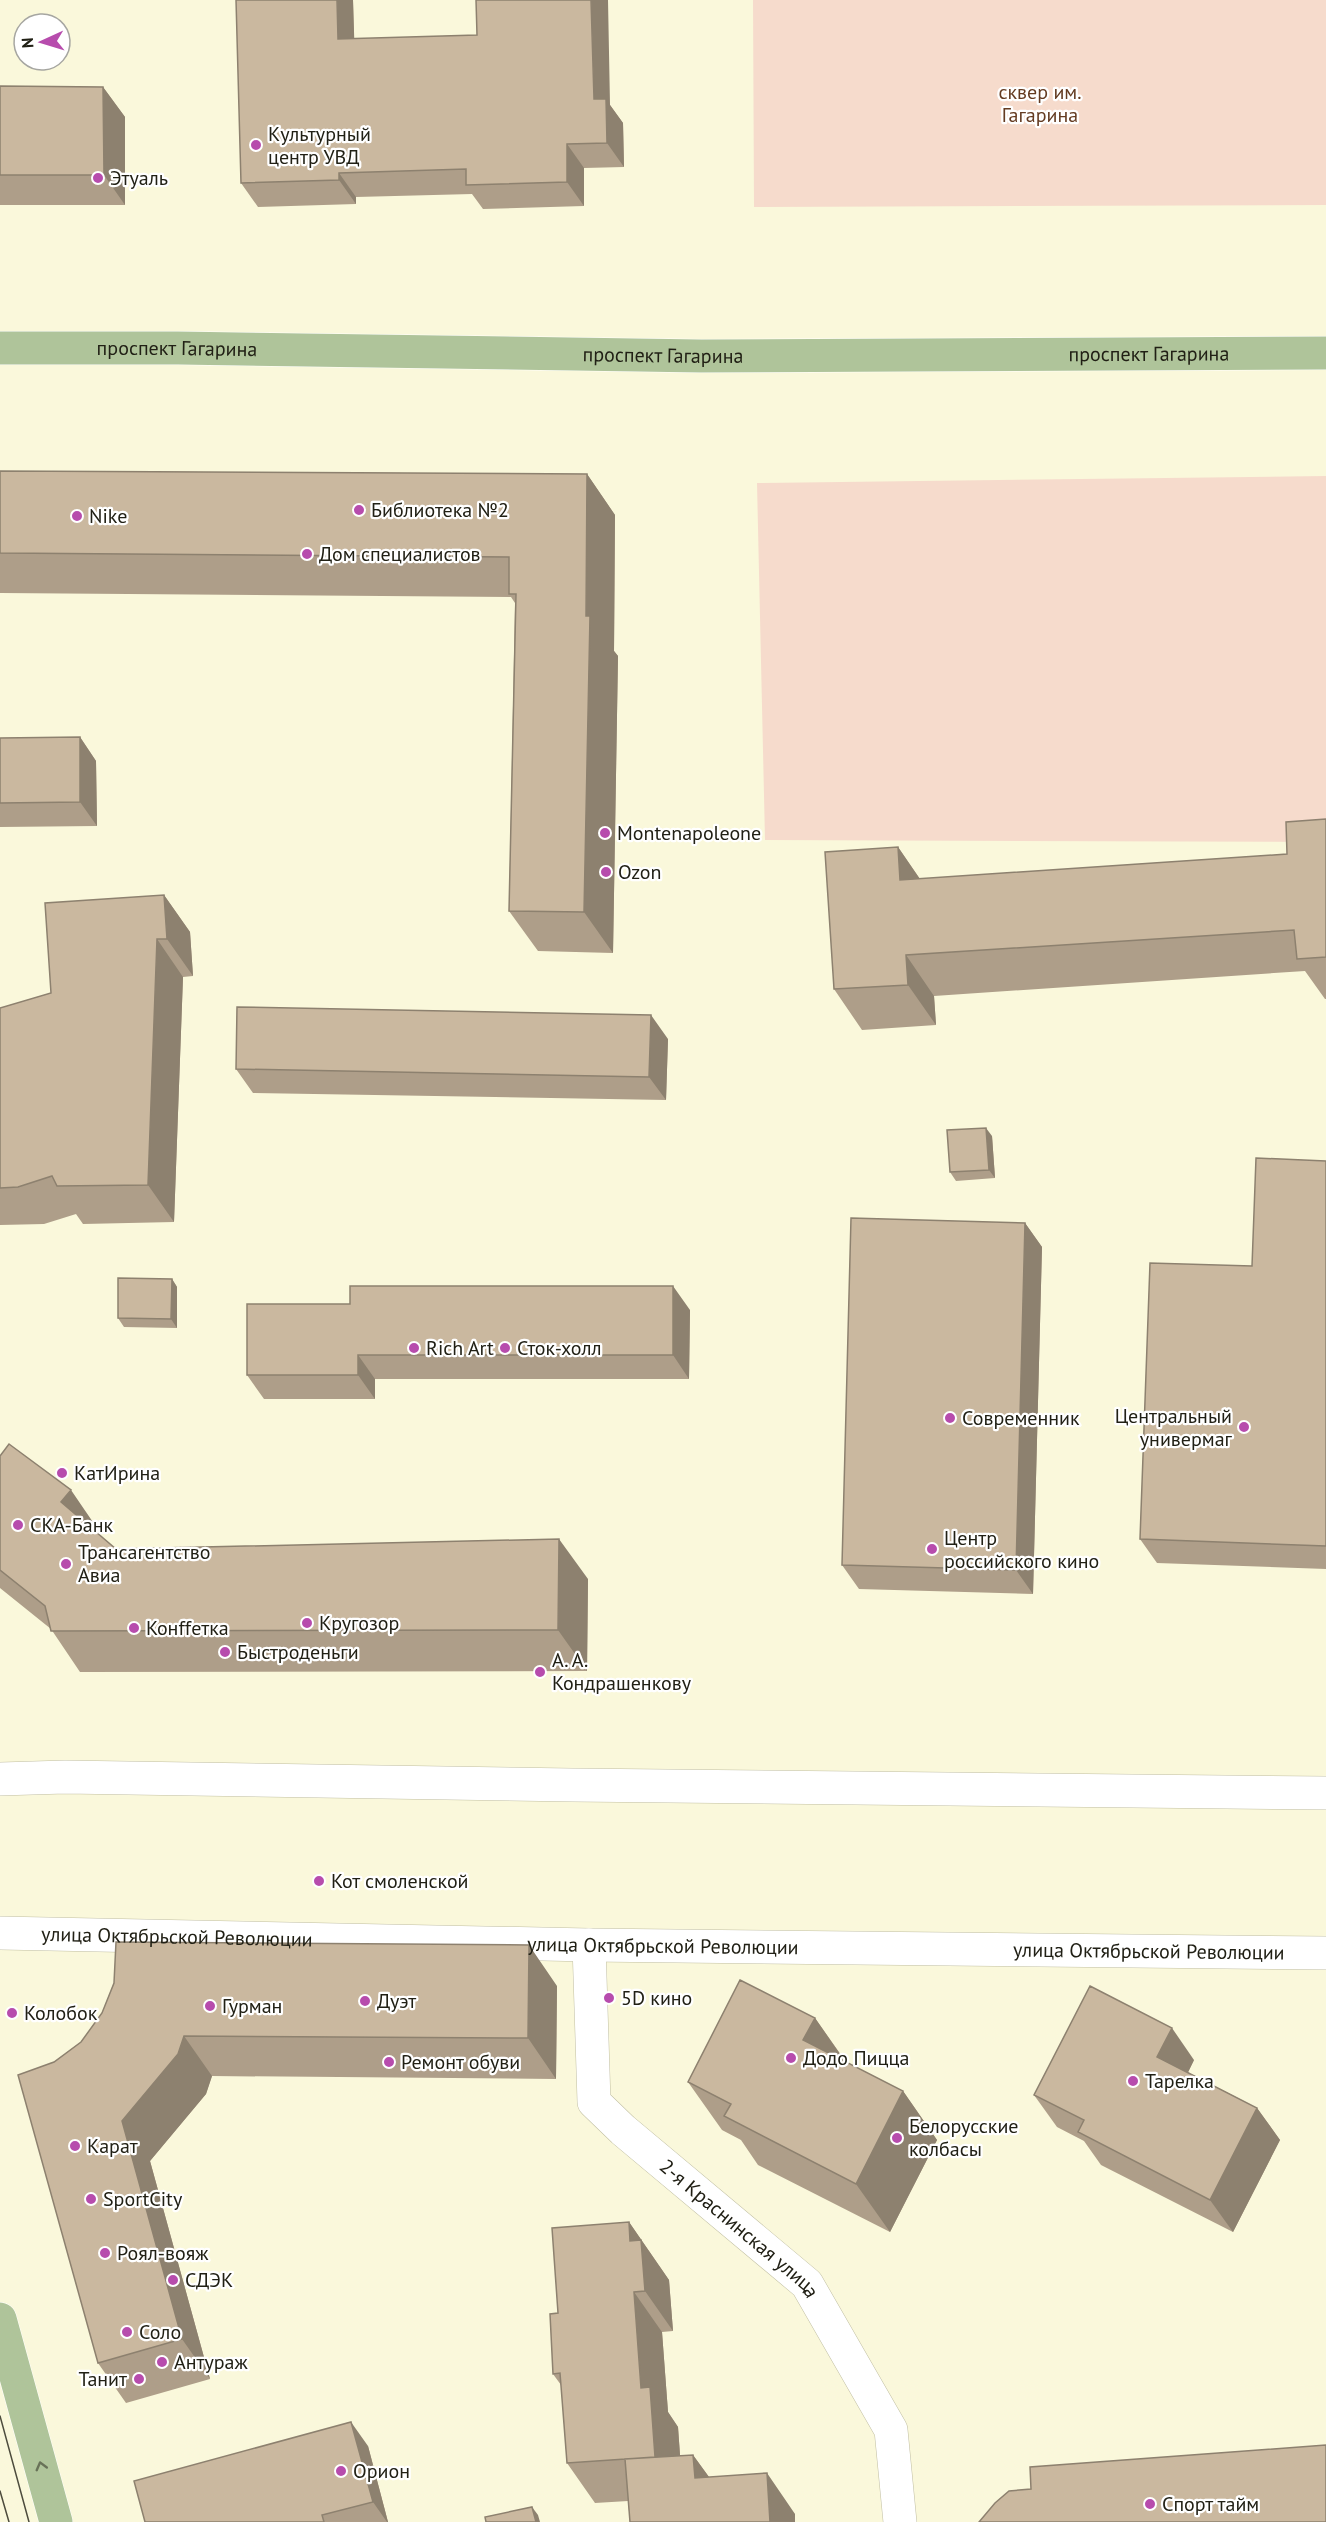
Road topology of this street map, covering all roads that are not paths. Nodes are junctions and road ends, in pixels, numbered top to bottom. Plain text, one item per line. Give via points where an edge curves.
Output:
1 (0, 348) edge
2 (1326, 353) edge
3 (0, 1779) edge
4 (1326, 1793) edge
5 (0, 1933) edge
6 (589, 1945) junction
7 (1326, 1953) edge
8 (0, 2319) edge
9 (56, 2522) edge
10 (900, 2522) edge

1 - 2 main road, проспект Гагарина via 702,356
3 - 4 street
5 - 6 street, улица Октябрьской Революции
6 - 7 street, улица Октябрьской Революции
6 - 10 street, 2-я Краснинская улица via 594,2102 807,2284 891,2430
9 -> 8 main road

